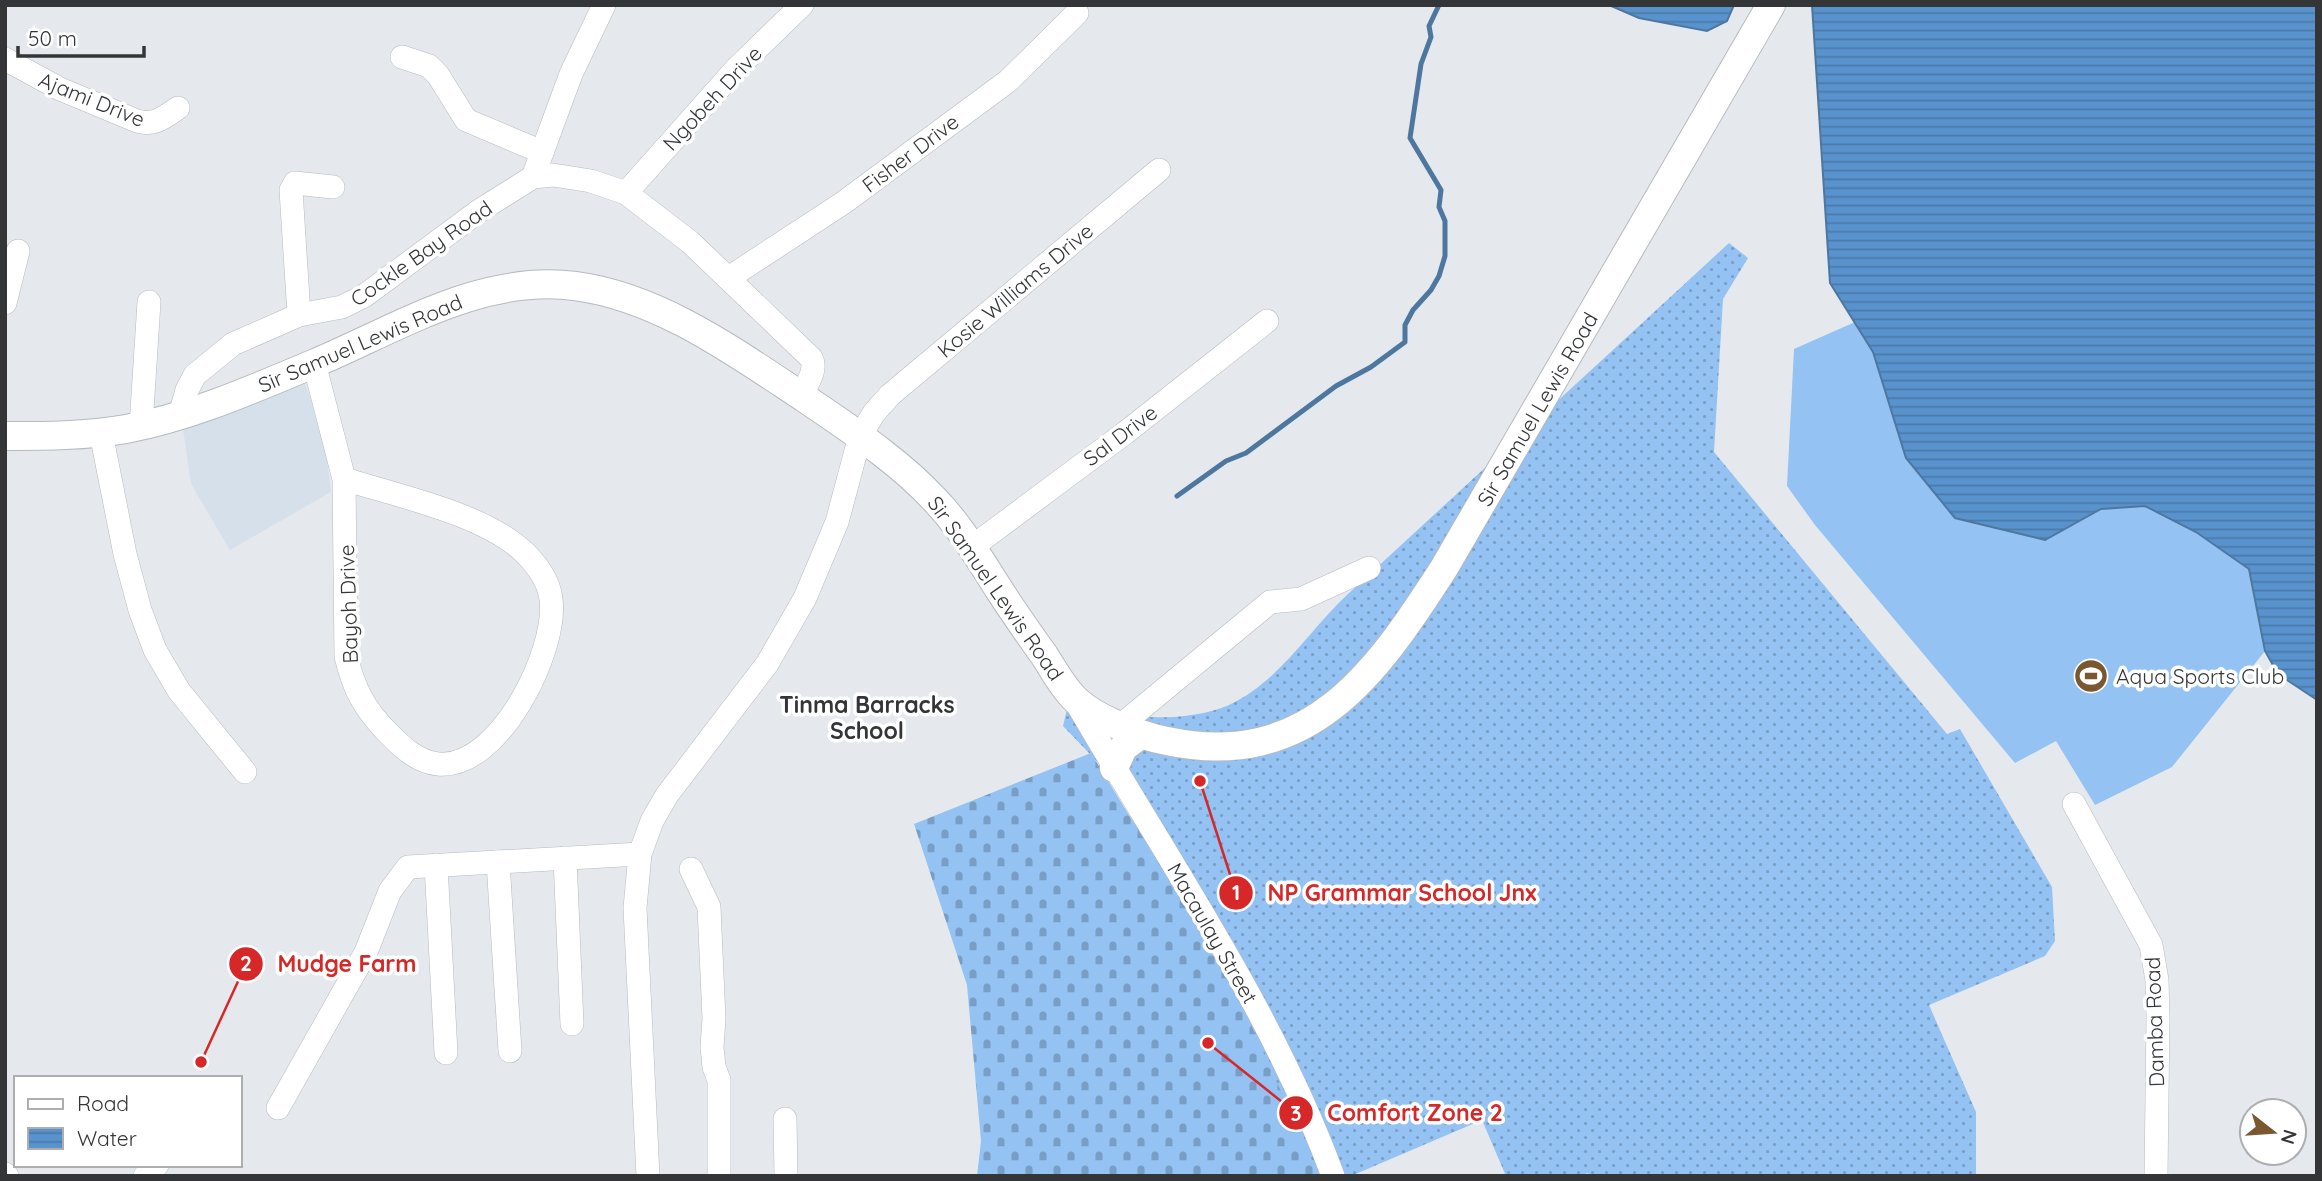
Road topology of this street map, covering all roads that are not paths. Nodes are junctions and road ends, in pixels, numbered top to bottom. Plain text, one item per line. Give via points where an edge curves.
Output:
1 (604, 5) edge
2 (802, 5) edge
3 (1771, 5) edge
4 (1077, 13) dead end
5 (402, 57) dead end
6 (5, 59) edge
7 (178, 108) dead end
8 (542, 152) junction
9 (1159, 170) dead end
10 (533, 177) junction
11 (333, 187) dead end
12 (626, 193) junction
13 (18, 251) dead end
14 (730, 277) junction
15 (149, 302) dead end
16 (5, 303) edge
17 (299, 315) junction
18 (1267, 321) dead end
19 (314, 363) junction
20 (801, 396) junction
21 (180, 415) junction
22 (867, 425) junction
23 (141, 426) junction
24 (101, 433) junction
25 (5, 436) edge
26 (344, 479) junction
27 (972, 547) junction
28 (1369, 568) dead end
29 (1075, 699) junction
30 (1130, 731) junction
31 (1114, 768) junction
32 (245, 772) dead end
33 (2074, 804) dead end
34 (640, 854) junction
35 (565, 858) junction
36 (498, 862) junction
37 (436, 865) junction
38 (691, 869) dead end
39 (572, 1024) dead end
40 (510, 1051) dead end
41 (446, 1053) dead end
42 (278, 1108) dead end
43 (785, 1119) dead end
44 (648, 1176) edge
45 (719, 1176) edge
46 (786, 1176) edge
47 (1333, 1176) edge
48 (2156, 1176) edge

1 - 8 street via 571,74
2 - 12 street, Ngobeh Drive via 737,68
3 - 30 main road, Sir Samuel Lewis Road via 1444,568 1394,644 1328,710 1258,744 1211,747
4 - 14 street, Fisher Drive via 1008,81 843,202
5 - 8 street via 429,66 466,120
6 - 7 street, Ajami Drive via 60,89 148,125
8 - 10 street
9 - 22 street, Kosie Williams Drive via 890,395
10 - 12 street via 573,177
10 - 17 street, Cockle Bay Road via 364,296 342,307
11 - 17 street via 295,183 291,190
12 - 14 street
13 - 16 street
14 - 20 street via 811,358 813,369
15 - 23 street
17 - 21 street, Cockle Bay Road via 233,344 209,362 187,390
18 - 27 street, Sal Drive
19 - 20 main road, Sir Samuel Lewis Road via 480,293 574,286 662,312
19 - 21 main road, Sir Samuel Lewis Road
19 - 26 street, Bayoh Drive
20 - 22 main road, Sir Samuel Lewis Road
21 - 23 main road, Sir Samuel Lewis Road
22 - 27 main road, Sir Samuel Lewis Road
22 - 34 street via 837,522 805,598 767,664 667,795
23 - 24 main road, Sir Samuel Lewis Road
24 - 25 main road, Sir Samuel Lewis Road
24 - 32 street via 125,554 155,650 179,691
26 - 26 street, Bayoh Drive via 470,519 504,536 543,576 551,596 552,626 544,656 524,698 496,735 458,762 439,765 404,749 353,685 346,656
27 - 29 main road, Sir Samuel Lewis Road
28 - 30 street via 1301,599 1269,602
29 - 30 main road, Sir Samuel Lewis Road
29 - 31 street, Macaulay Street
30 - 31 main road
31 - 47 street, Macaulay Street via 1262,1018
33 - 48 street, Damba Road via 2151,945 2155,963
34 - 35 street
34 - 44 street via 635,908
35 - 36 street
35 - 39 street
36 - 37 street
36 - 40 street
37 - 41 street
37 - 42 street via 408,867 390,891 366,952
38 - 45 street via 709,908 712,1047 719,1080
43 - 46 street

